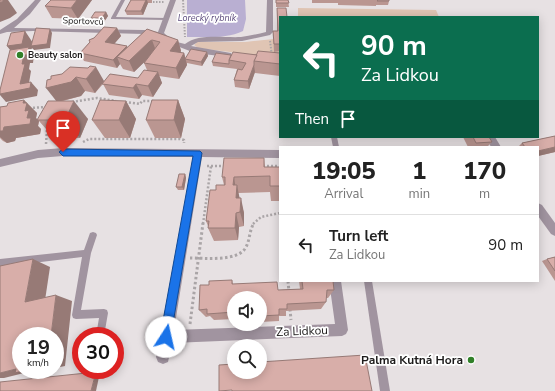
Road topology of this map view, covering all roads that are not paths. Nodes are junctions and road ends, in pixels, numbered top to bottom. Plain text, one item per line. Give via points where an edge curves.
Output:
1 (38, 0) edge
2 (123, 0) edge
3 (173, 0) edge
4 (270, 0) edge
5 (166, 19) junction
6 (3, 31) edge
7 (160, 34) junction
8 (188, 45) junction
9 (237, 56) edge
10 (198, 153) junction
11 (279, 154) edge
12 (0, 163) edge
13 (539, 209) edge
14 (555, 231) edge
15 (93, 234) dead end
16 (87, 253) junction
17 (0, 263) edge
18 (335, 282) edge
19 (368, 282) edge
20 (102, 327) edge
21 (166, 337) junction
22 (163, 357) dead end
23 (385, 391) edge

1 - 6 street via 19,22
2 - 5 lane via 113,18
3 - 5 street
4 - 8 street via 270,32 264,36 198,40
5 - 7 street
6 - 7 street, Sportovců via 33,29
7 - 8 street, Sportovců via 170,42
8 - 9 street, Sportovců via 198,51
10 - 11 street
10 - 12 street via 56,153 38,154
10 - 21 street
13 - 14 street
15 - 16 lane
16 - 17 lane
16 - 20 lane via 76,315 104,313
18 - 21 street, Za Lidkou via 342,330
19 - 23 lane
21 - 22 street

